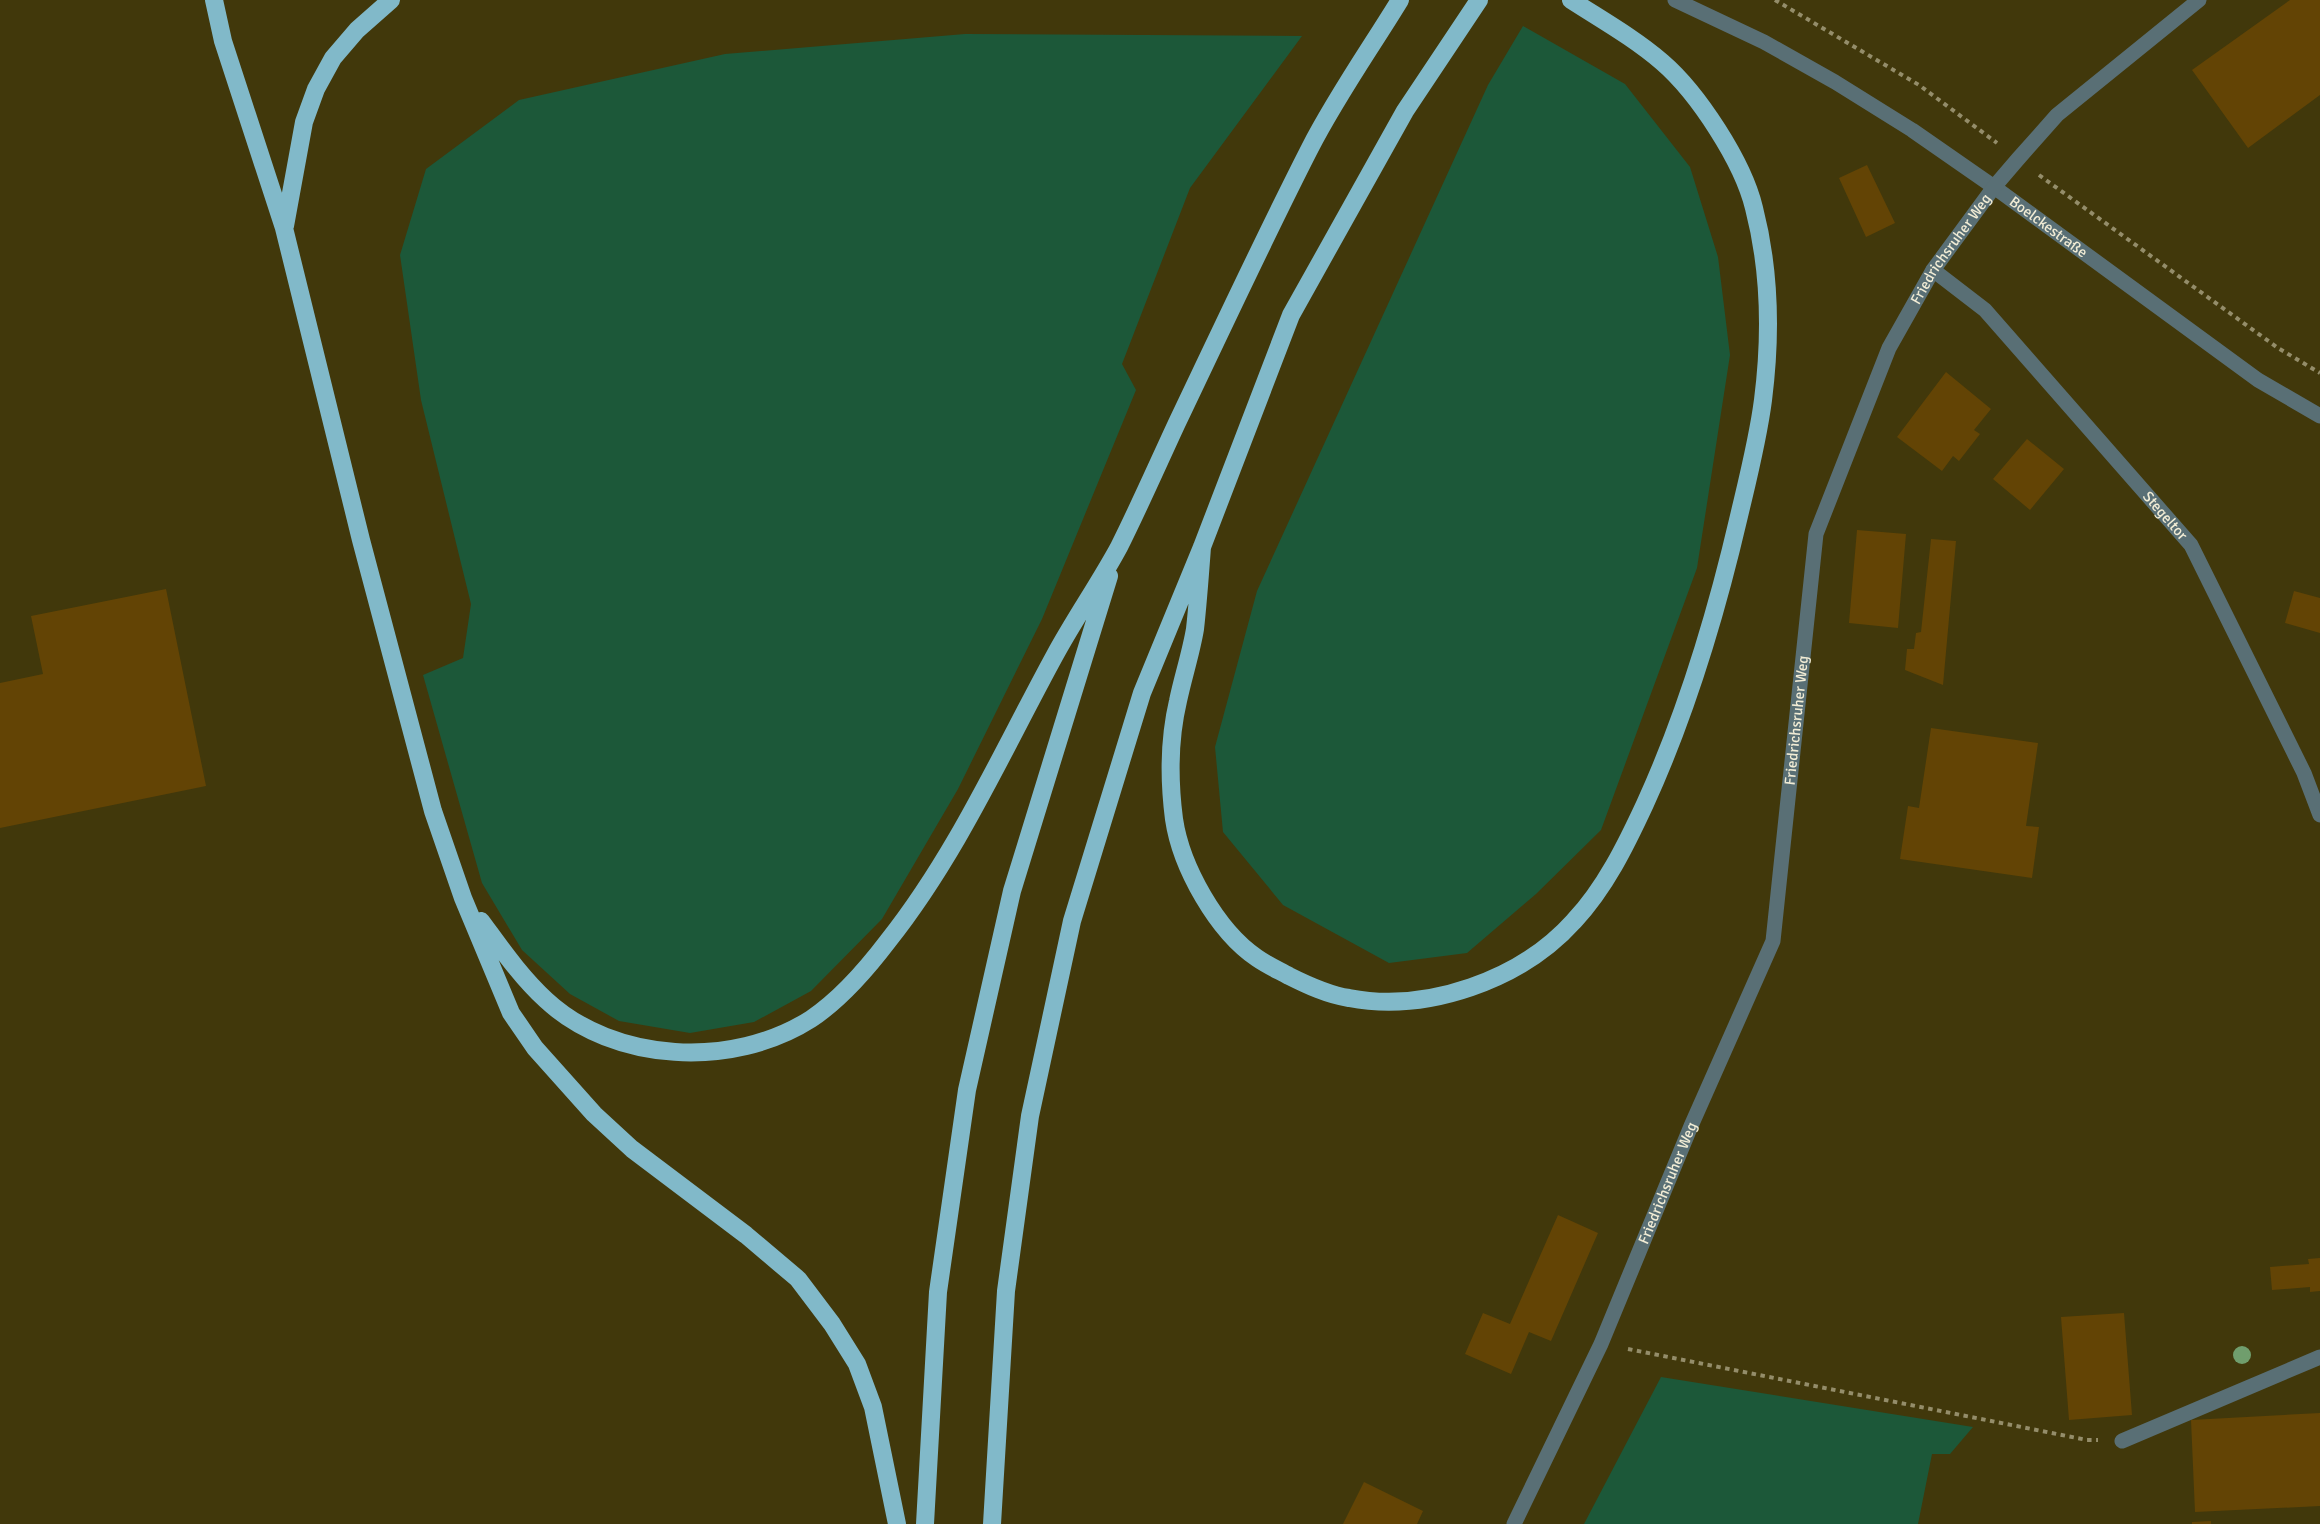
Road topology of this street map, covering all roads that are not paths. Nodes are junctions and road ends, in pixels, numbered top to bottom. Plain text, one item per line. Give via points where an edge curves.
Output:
1 (214, 0) edge
2 (391, 0) edge
3 (1400, 0) edge
4 (1479, 0) edge
5 (1571, 0) edge
6 (1675, 0) edge
7 (2199, 0) edge
8 (1994, 187) junction
9 (284, 228) junction
10 (1933, 270) junction
11 (2320, 416) edge
12 (1119, 546) junction
13 (1202, 547) junction
14 (2320, 815) edge
15 (464, 898) junction
16 (2320, 1357) edge
17 (2122, 1441) road end
18 (897, 1524) edge
19 (925, 1524) edge
20 (992, 1524) edge
21 (1514, 1524) edge

1 - 9 highway via 223,41
2 - 9 highway via 333,58 316,89 304,122
3 - 12 highway via 1312,143
4 - 13 highway via 1405,111 1291,315
5 - 13 highway via 1665,64 1698,102 1730,151 1754,205 1768,303 1763,401 1754,453 1726,571 1696,673 1664,762 1633,831 1604,882 1574,922 1542,950 1505,973 1457,993 1398,1002 1348,998 1305,984 1256,958 1225,930 1194,881 1175,824 1170,765 1176,706 1194,633
6 - 8 street, Boelckestraße via 1764,42 1835,82
7 - 8 street, Friedrichsruher Weg via 2057,116
8 - 10 street, Friedrichsruher Weg
8 - 11 street, Boelckestraße via 2258,380
9 - 15 highway via 420,766
10 - 14 street, Stegeltor via 1985,310 2191,545 2304,773
10 - 21 street, Friedrichsruher Weg via 1889,348 1816,534 1773,941 1690,1126 1601,1344
12 - 15 highway via 930,883 869,966 810,1020 767,1040 733,1048 661,1051 626,1044 582,1026 548,1002 515,967
12 - 19 highway via 1012,891 967,1090 938,1292
13 - 20 highway via 1142,693 1072,921 1030,1116 1006,1291
15 - 18 highway via 511,1013 535,1048 594,1114 632,1149 798,1279 832,1324 857,1364 873,1407
16 - 17 street

